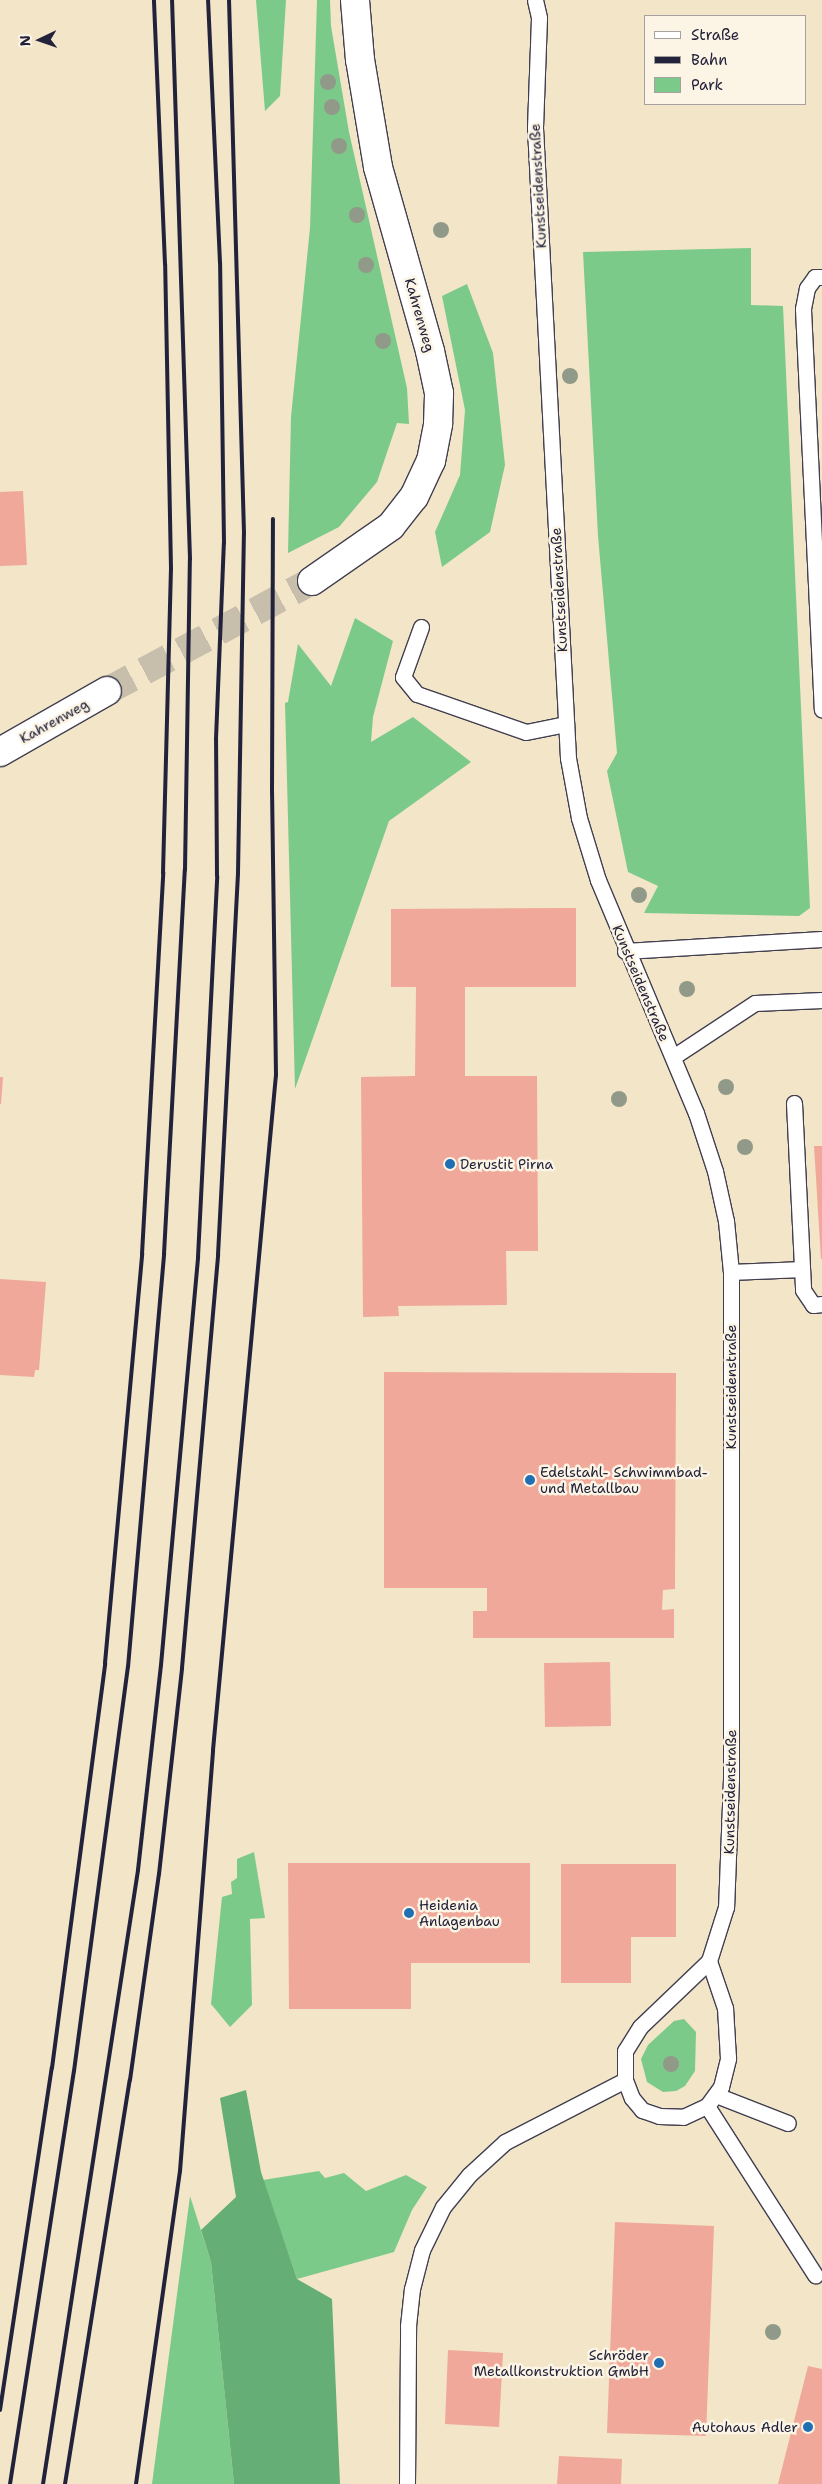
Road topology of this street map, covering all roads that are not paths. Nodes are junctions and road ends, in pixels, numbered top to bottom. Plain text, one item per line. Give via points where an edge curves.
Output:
1 (355, 0) edge
2 (535, 0) edge
3 (822, 277) edge
4 (312, 581) tunnel mouth
5 (420, 628) dead end
6 (107, 691) tunnel mouth
7 (822, 710) edge
8 (566, 724) junction
9 (0, 752) edge
10 (822, 939) edge
11 (626, 952) junction
12 (822, 1000) edge
13 (673, 1057) junction
14 (794, 1103) dead end
15 (802, 1270) junction
16 (731, 1272) junction
17 (822, 1304) edge
18 (709, 1961) junction
19 (625, 2080) junction
20 (712, 2100) junction
21 (788, 2123) dead end
22 (815, 2275) dead end
23 (407, 2484) edge

1 - 4 street, Kahrenweg via 360,60 378,167 430,351 439,393 438,424 431,461 418,488 391,526
2 - 8 lane, Kunstseidenstraße via 539,18 535,128
3 - 7 lane via 815,277 807,288 803,309
5 - 8 lane via 403,677 418,694 526,732
6 - 9 street, Kahrenweg
8 - 11 lane, Kunstseidenstraße via 568,758 579,818 598,880
10 - 11 lane
11 - 13 lane, Kunstseidenstraße
12 - 13 lane via 755,1003
13 - 16 lane, Kunstseidenstraße via 715,1171 726,1221
14 - 15 lane
15 - 16 lane
15 - 17 lane via 803,1290 813,1305
16 - 18 lane, Kunstseidenstraße via 729,1857 726,1907
18 - 19 lane, Kunstseidenstraße via 640,2027 625,2051
18 - 20 lane via 725,2008 728,2058
19 - 20 lane, Kunstseidenstraße via 632,2098 642,2110 658,2116 683,2117
19 - 23 lane via 505,2142 469,2175 443,2207 422,2250 412,2289 408,2326
20 - 21 lane
20 - 22 lane

